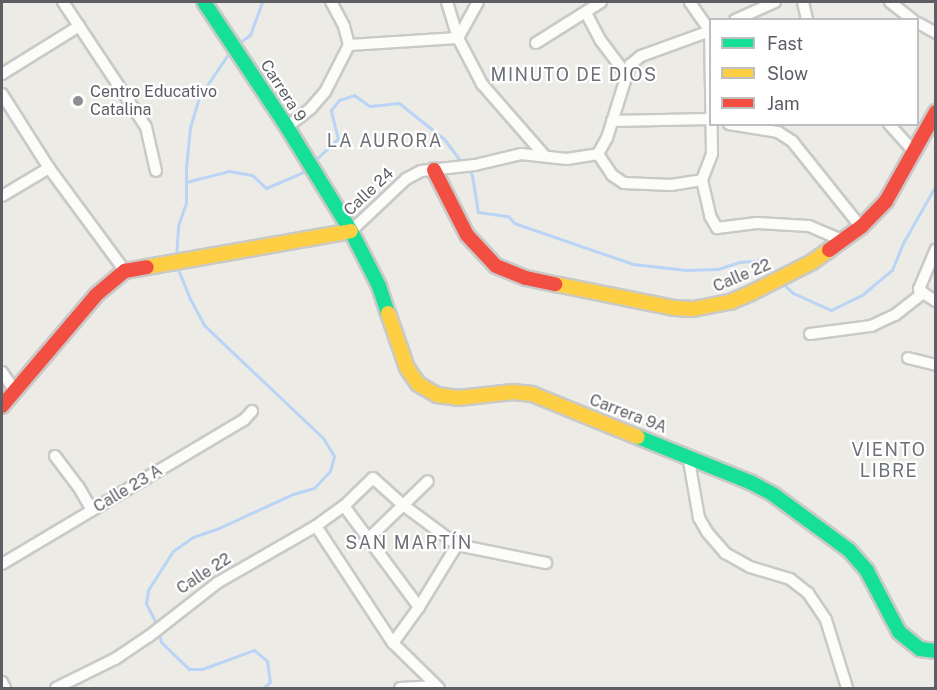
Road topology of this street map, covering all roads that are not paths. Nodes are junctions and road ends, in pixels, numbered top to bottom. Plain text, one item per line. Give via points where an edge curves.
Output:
1 (63, 2) edge
2 (204, 2) edge
3 (331, 2) edge
4 (447, 2) edge
5 (478, 2) edge
6 (600, 2) edge
7 (690, 2) edge
8 (775, 2) edge
9 (803, 2) edge
10 (890, 2) edge
11 (586, 13) junction
12 (739, 18) edge
13 (807, 18) edge
14 (910, 18) edge
15 (919, 24) edge
16 (79, 26) junction
17 (709, 30) edge
18 (709, 31) edge
19 (936, 33) edge
20 (458, 38) junction
21 (536, 43) dead end
22 (349, 45) junction
23 (626, 73) junction
24 (2, 74) edge
25 (3, 102) edge
26 (936, 112) edge
27 (709, 119) edge
28 (612, 121) junction
29 (710, 126) edge
30 (741, 126) edge
31 (891, 126) edge
32 (287, 127) junction
33 (915, 153) junction
34 (598, 154) junction
35 (544, 155) junction
36 (49, 168) junction
37 (434, 170) junction
38 (156, 171) dead end
39 (702, 180) junction
40 (2, 193) edge
41 (861, 227) junction
42 (351, 231) junction
43 (842, 240) junction
44 (936, 249) edge
45 (125, 271) junction
46 (918, 295) junction
47 (936, 301) edge
48 (810, 334) dead end
49 (908, 358) dead end
50 (936, 365) edge
51 (2, 372) edge
52 (15, 391) junction
53 (2, 406) edge
54 (252, 411) dead end
55 (688, 455) junction
56 (55, 456) dead end
57 (428, 481) dead end
58 (403, 505) junction
59 (344, 506) junction
60 (92, 510) junction
61 (316, 526) junction
62 (368, 539) junction
63 (458, 545) junction
64 (546, 563) dead end
65 (2, 564) edge
66 (419, 607) junction
67 (393, 643) junction
68 (936, 651) edge
69 (2, 682) edge
70 (416, 687) edge
71 (436, 687) edge
72 (5, 688) edge
73 (56, 688) edge
74 (400, 688) edge
75 (847, 688) edge

1 - 16 street
2 - 32 street, Carrera 9
3 - 22 street
4 - 20 street
5 - 20 street
6 - 11 street
7 - 17 street
8 - 12 street
9 - 13 street
10 - 14 street
11 - 21 street
11 - 23 street via 601,42
15 - 19 street
16 - 24 street
16 - 38 street via 146,127
18 - 23 street via 641,56
20 - 22 street
20 - 35 street via 494,100
22 - 32 street via 325,92
23 - 28 street
25 - 36 street
26 - 33 street, Calle 22
27 - 28 street
28 - 34 street
29 - 39 street via 712,154
30 - 41 street via 778,132 792,141
31 - 33 street
32 - 42 street, Carrera 9
33 - 41 street, Calle 22 via 886,201
34 - 35 street, Calle 24 via 567,159
34 - 39 street via 612,175 624,183 670,185
35 - 37 street, Calle 24 via 520,154
36 - 40 street
36 - 45 street
37 - 42 street, Calle 24 via 421,171 406,179
37 - 43 street, Calle 22 via 467,235 483,255 507,272 674,308 716,306 782,278
39 - 43 street via 710,216 717,228 757,223 808,226
41 - 43 street, Calle 22
42 - 45 street, Calle 24
42 - 55 street, Carrera 9A via 379,286 407,368 418,384 437,395 458,398 513,392 532,394
44 - 46 street
45 - 52 street via 96,295
46 - 47 street via 925,294
46 - 48 street via 895,315 872,326
49 - 50 street
51 - 52 street
52 - 53 street
54 - 60 street, Calle 23 A via 244,420
55 - 68 street, Carrera 9A via 774,495 849,550 867,571 899,632 920,649
55 - 75 street via 699,518 707,532 725,553 750,567 790,579 808,593 826,620
56 - 60 street
57 - 58 street
58 - 59 street, Calle 22 via 373,478
58 - 62 street
58 - 63 street
59 - 61 street, Calle 22
59 - 62 street
60 - 65 street, Calle 23 A
61 - 67 street
61 - 73 street, Calle 22 via 217,583 116,659
62 - 66 street
63 - 64 street
63 - 66 street
66 - 67 street
67 - 71 street
69 - 72 street
70 - 71 street
70 - 74 street

